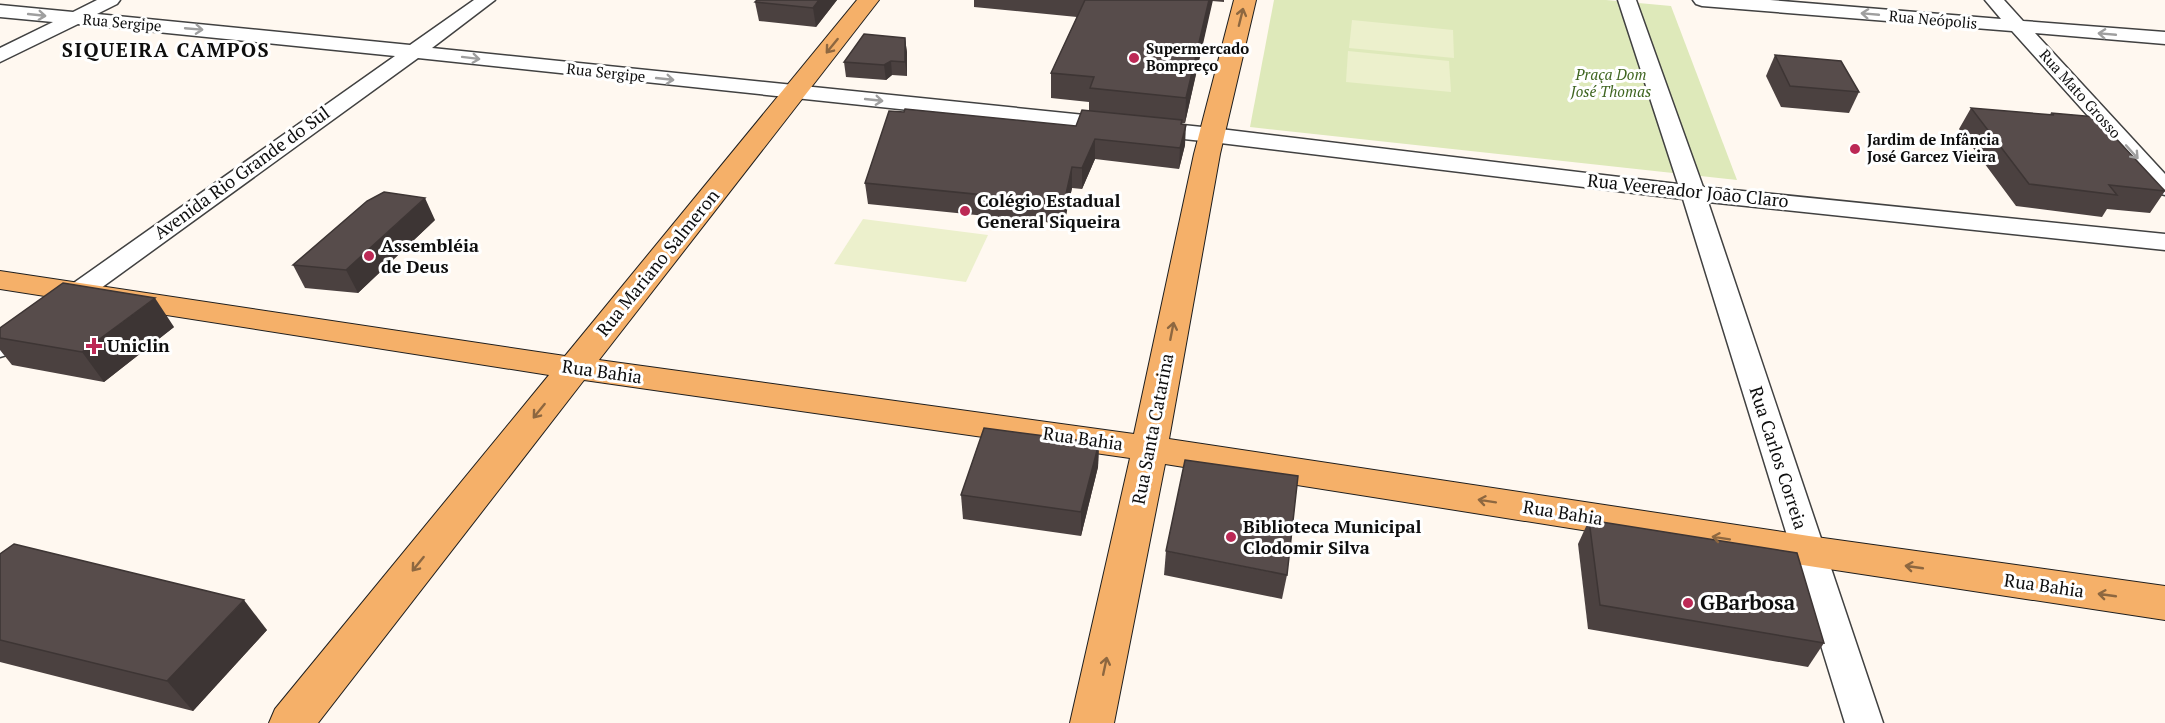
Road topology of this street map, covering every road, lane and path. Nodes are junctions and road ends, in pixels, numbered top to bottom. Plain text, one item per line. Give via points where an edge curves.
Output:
1 (111, 0) edge
2 (486, 0) edge
3 (868, 0) edge
4 (1245, 0) edge
5 (1627, 0) edge
6 (1702, 0) edge
7 (1994, 0) edge
8 (0, 11) edge
9 (73, 19) junction
10 (2019, 27) junction
11 (2165, 38) edge
12 (413, 52) junction
13 (0, 56) edge
14 (795, 91) junction
15 (1212, 135) junction
16 (2165, 188) edge
17 (1693, 193) junction
18 (2165, 242) edge
19 (0, 280) edge
20 (78, 292) junction
21 (0, 348) edge
22 (574, 369) junction
23 (1150, 449) junction
24 (1809, 551) junction
25 (2165, 603) edge
26 (291, 723) edge
27 (1092, 723) edge
28 (1864, 723) edge

1 - 9 street
2 - 12 street, Avenida Rio Grande do Sul
3 -> 14 main road, Rua Mariano Salmeron
15 -> 4 main road, Rua Santa Catarina
5 - 17 street, Rua Carlos Correia
10 -> 6 street, Rua Neópolis
7 - 10 street, Rua Mato Grosso
8 -> 9 street, Rua Sergipe
9 -> 12 street, Rua Sergipe
9 - 13 street
11 -> 10 street, Rua Neópolis
10 -> 16 street, Rua Mato Grosso
12 -> 14 street, Rua Sergipe
12 - 20 street, Avenida Rio Grande do Sul
14 -> 15 street, Rua Sergipe
14 - 22 main road, Rua Mariano Salmeron
15 - 17 street, Rua Veereador João Claro
23 -> 15 main road, Rua Santa Catarina
17 - 18 street, Rua Veereador João Claro
17 - 24 street, Rua Carlos Correia
19 - 20 main road, Rua Bahia
20 - 21 street, Avenida Rio Grande do Sul
20 - 22 main road, Rua Bahia
22 - 23 main road, Rua Bahia
22 -> 26 main road, Rua Mariano Salmeron
24 -> 23 main road, Rua Bahia
27 -> 23 main road, Rua Santa Catarina
25 -> 24 main road, Rua Bahia
24 - 28 street, Rua Carlos Correia

